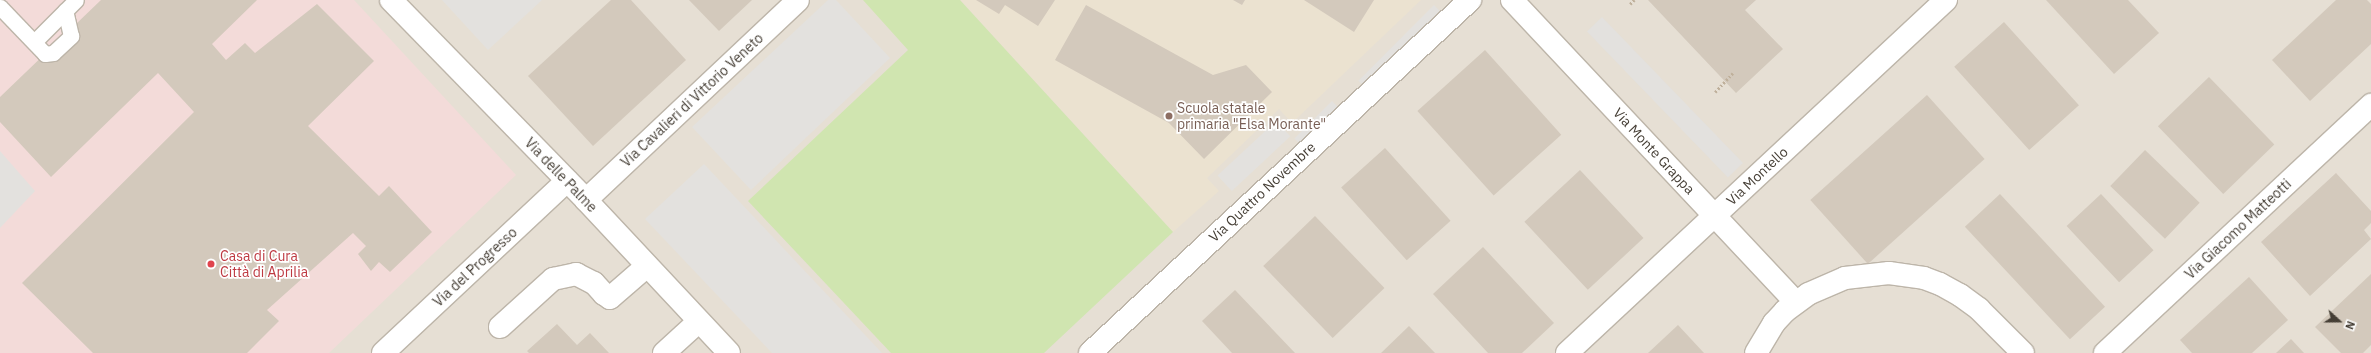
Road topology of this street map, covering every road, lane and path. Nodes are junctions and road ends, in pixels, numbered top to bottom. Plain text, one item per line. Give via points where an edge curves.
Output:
1 (76, 0) edge
2 (391, 0) edge
3 (798, 0) edge
4 (1470, 0) edge
5 (1512, 0) edge
6 (1634, 0) edge
7 (1946, 0) edge
8 (1630, 4) dead end
9 (0, 7) edge
10 (65, 11) junction
11 (34, 42) junction
12 (1733, 73) dead end
13 (1715, 92) dead end
14 (2371, 105) edge
15 (567, 181) junction
16 (586, 200) junction
17 (1715, 215) junction
18 (647, 266) junction
19 (1796, 302) junction
20 (698, 321) junction
21 (500, 327) dead end
22 (383, 353) edge
23 (664, 353) edge
24 (729, 353) edge
25 (1090, 353) edge
26 (1568, 353) edge
27 (1756, 353) edge
28 (2024, 353) edge
29 (2104, 353) edge

1 - 10 lane
2 - 15 street, Via delle Palme
3 - 16 street, Via Cavalieri di Vittorio Veneto
4 - 25 street, Via Quattro Novembre
5 - 17 street, Via Monte Grappa
6 - 8 path
7 - 17 street, Via Montello
9 - 11 lane
10 - 11 lane
10 - 11 lane via 71,36 53,53 45,54
12 - 13 path
14 - 29 street, Via Giacomo Matteotti
15 - 16 street, Via delle Palme
15 - 22 street, Via del Progresso
16 - 18 street, Via delle Palme
17 - 19 street, Via Monte Grappa
17 - 26 street, Via Montello
18 - 20 street, Via delle Palme
18 - 21 street via 610,298 594,283 576,274 553,279
19 - 27 street via 1774,323
19 - 28 street via 1822,286 1845,278 1889,273 1924,278 1940,284 1979,309
20 - 23 street
20 - 24 street, Via delle Palme

